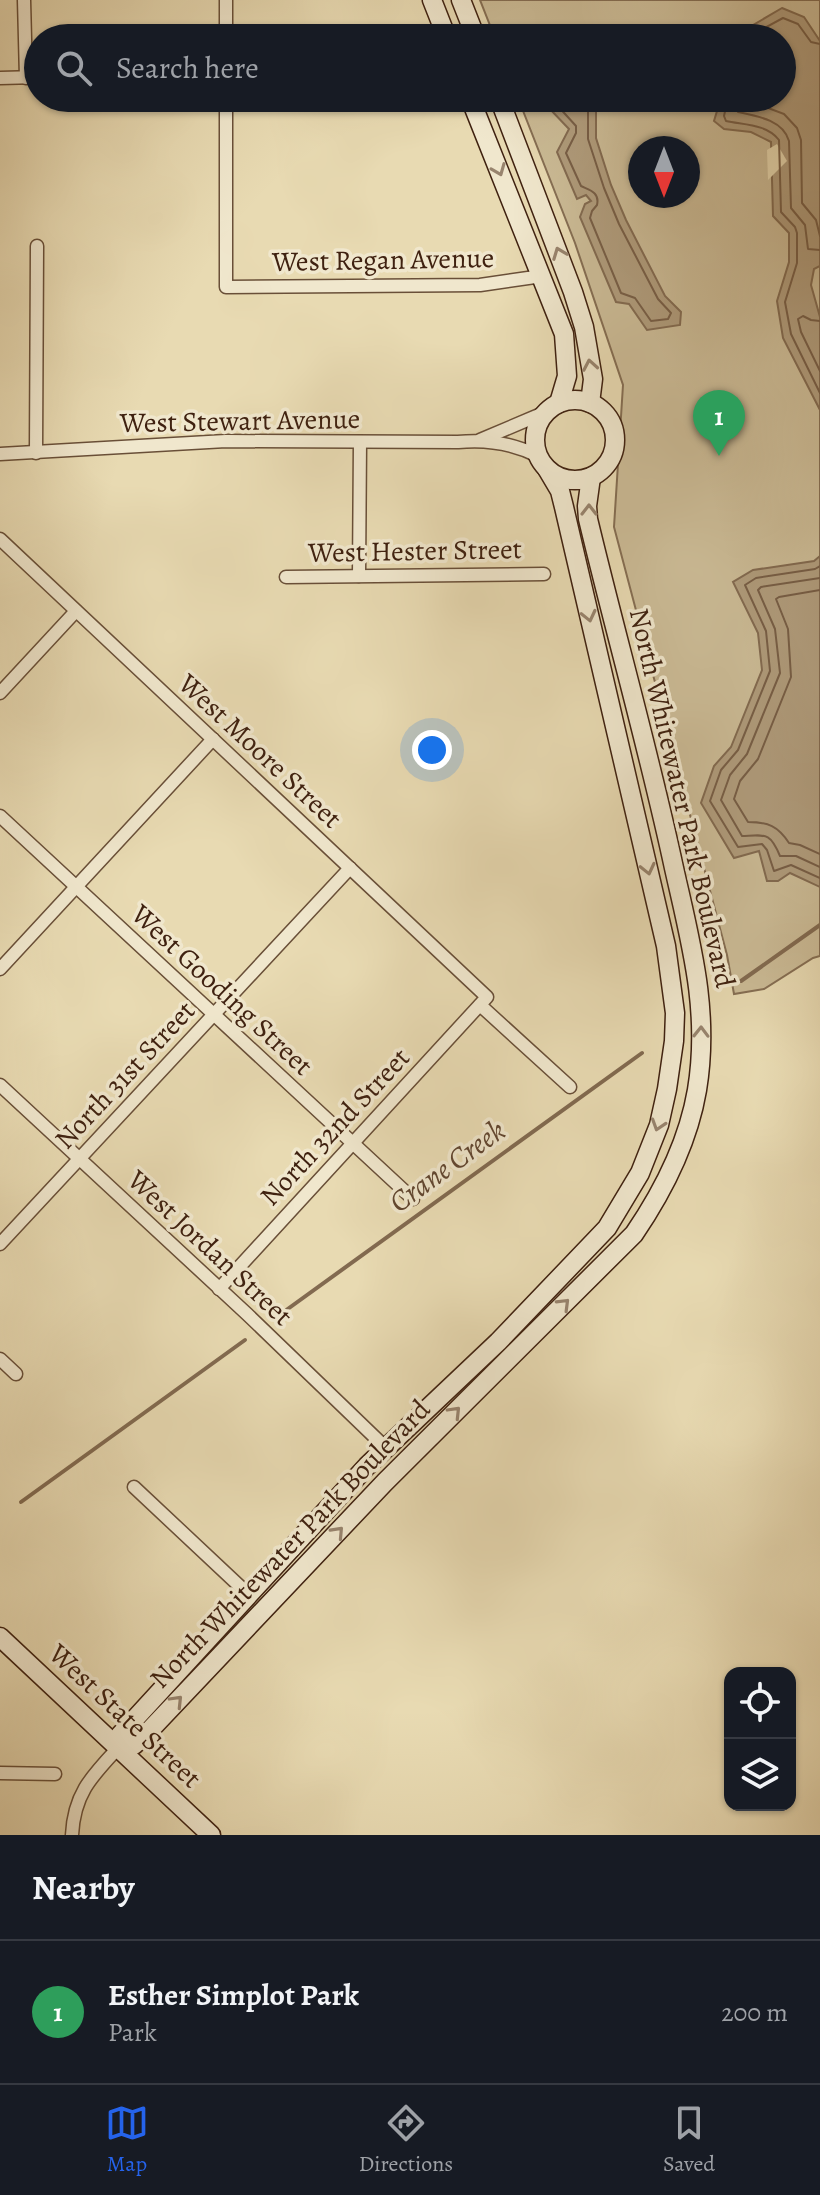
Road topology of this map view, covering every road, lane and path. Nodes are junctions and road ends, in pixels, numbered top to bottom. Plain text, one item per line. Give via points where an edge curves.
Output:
1 (24, 0) edge
2 (226, 0) edge
3 (432, 0) edge
4 (461, 0) edge
5 (26, 24) edge
6 (226, 24) edge
7 (441, 24) edge
8 (470, 24) edge
9 (0, 78) edge
10 (24, 78) edge
11 (226, 112) edge
12 (476, 112) edge
13 (504, 112) edge
14 (37, 246) dead end
15 (542, 276) junction
16 (590, 403) junction
17 (552, 408) junction
18 (480, 440) junction
19 (360, 442) junction
20 (36, 453) junction
21 (0, 454) edge
22 (543, 463) junction
23 (591, 477) junction
24 (0, 539) edge
25 (544, 574) dead end
26 (359, 576) junction
27 (286, 577) dead end
28 (76, 611) junction
29 (0, 693) edge
30 (213, 739) junction
31 (0, 816) edge
32 (350, 868) junction
33 (76, 887) junction
34 (0, 969) edge
35 (484, 1001) junction
36 (214, 1015) junction
37 (0, 1085) edge
38 (570, 1087) dead end
39 (352, 1143) junction
40 (79, 1159) junction
41 (413, 1199) dead end
42 (0, 1244) edge
43 (219, 1289) junction
44 (0, 1359) edge
45 (16, 1374) dead end
46 (386, 1448) junction
47 (134, 1487) dead end
48 (248, 1594) junction
49 (0, 1637) edge
50 (118, 1748) junction
51 (0, 1773) edge
52 (55, 1774) dead end
53 (72, 1835) edge
54 (211, 1835) edge

1 - 5 street
2 - 6 street
3 - 7 street
4 - 8 street
9 - 10 street
11 - 15 street, West Regan Avenue via 226,287 480,285
12 -> 15 street
16 -> 13 street via 593,379 584,327
14 - 20 street
15 - 17 street via 565,344 567,376
16 - 17 street via 569,401
16 - 23 street via 607,415 615,437 609,462
17 - 18 street, West Stewart Avenue
17 - 22 street via 535,433
18 - 19 street, West Stewart Avenue
18 - 22 street, West Stewart Avenue via 509,444
19 - 20 street, West Stewart Avenue via 226,441
19 - 26 street
20 - 21 street, West Stewart Avenue
22 - 23 street via 568,480
22 -> 46 street, North Whitewater Park Boulevard via 560,491 666,946 675,1013 667,1089 640,1173 607,1228
50 -> 23 street, North Whitewater Park Boulevard via 134,1745 150,1730 385,1482 634,1234 670,1176 687,1133 700,1051 698,980 655,780 588,519
24 - 28 street, West Moore Street
25 - 26 street, West Hester Street
26 - 27 street, West Hester Street
28 - 29 street
28 - 30 street, West Moore Street
30 - 32 street, West Moore Street
30 - 33 street
31 - 33 street, West Gooding Street
32 - 35 street, West Moore Street
32 - 36 street, North 31st Street
33 - 34 street
33 - 36 street, West Gooding Street
35 - 38 street, West Moore Street
35 - 39 street, North 32nd Street
36 - 39 street, West Gooding Street
36 - 40 street, North 31st Street
37 - 40 street, West Jordan Street
39 - 41 street, West Gooding Street
39 - 43 street, North 32nd Street
40 - 42 street, North 31st Street
40 - 43 street, West Jordan Street
43 - 46 street, West Jordan Street
44 - 45 street
46 - 48 street, North Whitewater Park Boulevard
47 - 48 street
48 - 50 street, North Whitewater Park Boulevard via 120,1735
49 - 50 street, West State Street
50 - 53 street via 89,1779 79,1798
50 - 54 street, West State Street
51 - 52 street

